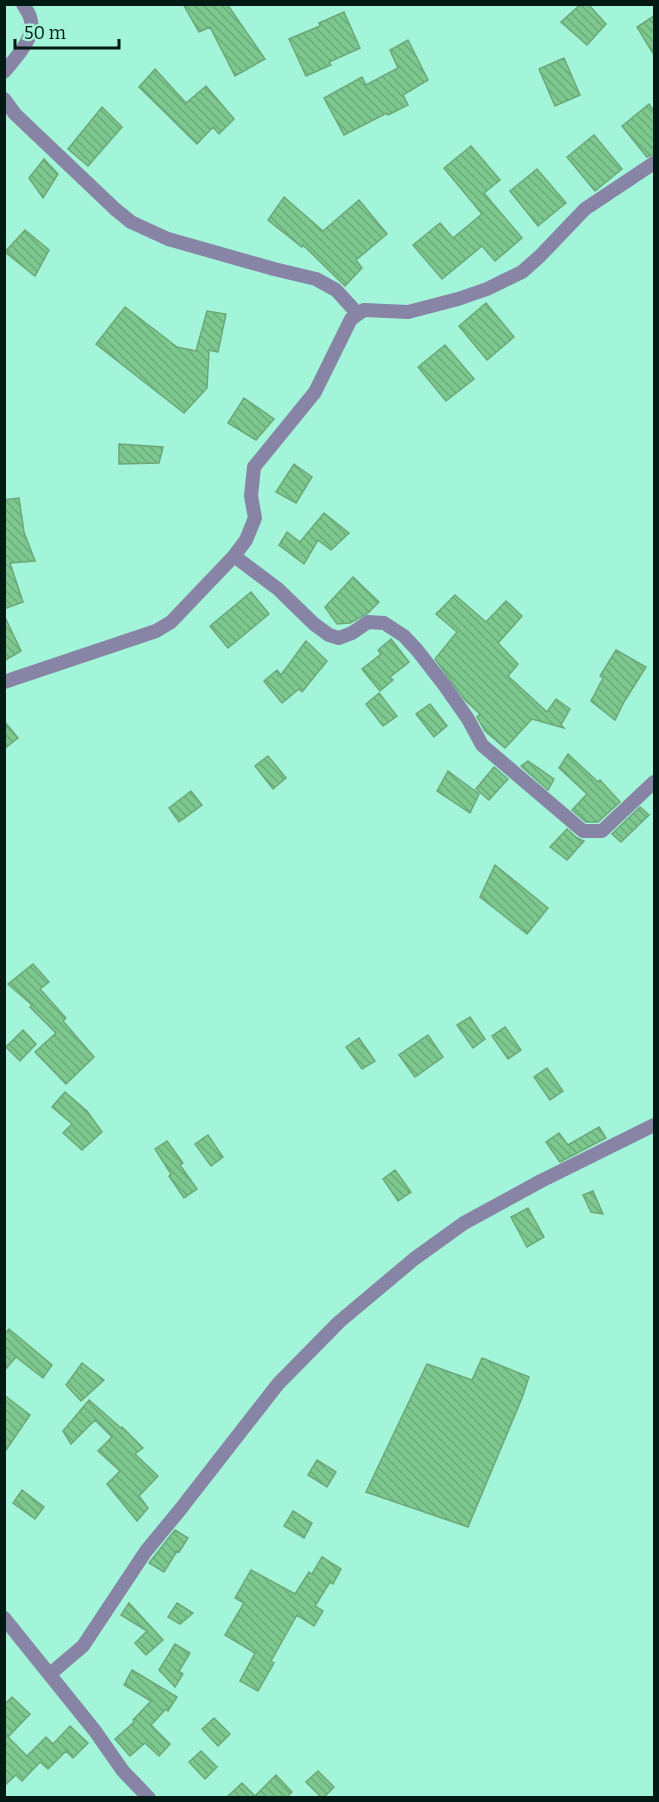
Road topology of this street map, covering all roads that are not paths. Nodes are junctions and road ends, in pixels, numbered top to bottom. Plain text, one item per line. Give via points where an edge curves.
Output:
1 (23, 4) edge
2 (4, 72) edge
3 (4, 99) edge
4 (654, 163) edge
5 (357, 313) junction
6 (234, 556) junction
7 (4, 682) edge
8 (654, 782) edge
9 (654, 1125) edge
10 (4, 1618) edge
11 (50, 1674) junction
12 (149, 1797) edge

1 - 2 street via 32,30
3 - 5 street via 15,114 131,222 168,239 315,279 336,290
4 - 5 street via 585,209 522,272 487,289 432,307 408,312
5 - 6 street via 347,324 315,392 254,467 251,496 255,518
6 - 7 street via 171,622 156,631
6 - 8 street via 329,635 339,638 368,622 384,623 404,636 445,686 482,746 583,831 602,831
9 - 11 street via 541,1180 465,1223 414,1259 339,1322 278,1384 146,1551 83,1646
10 - 11 street
11 - 12 street via 123,1771

